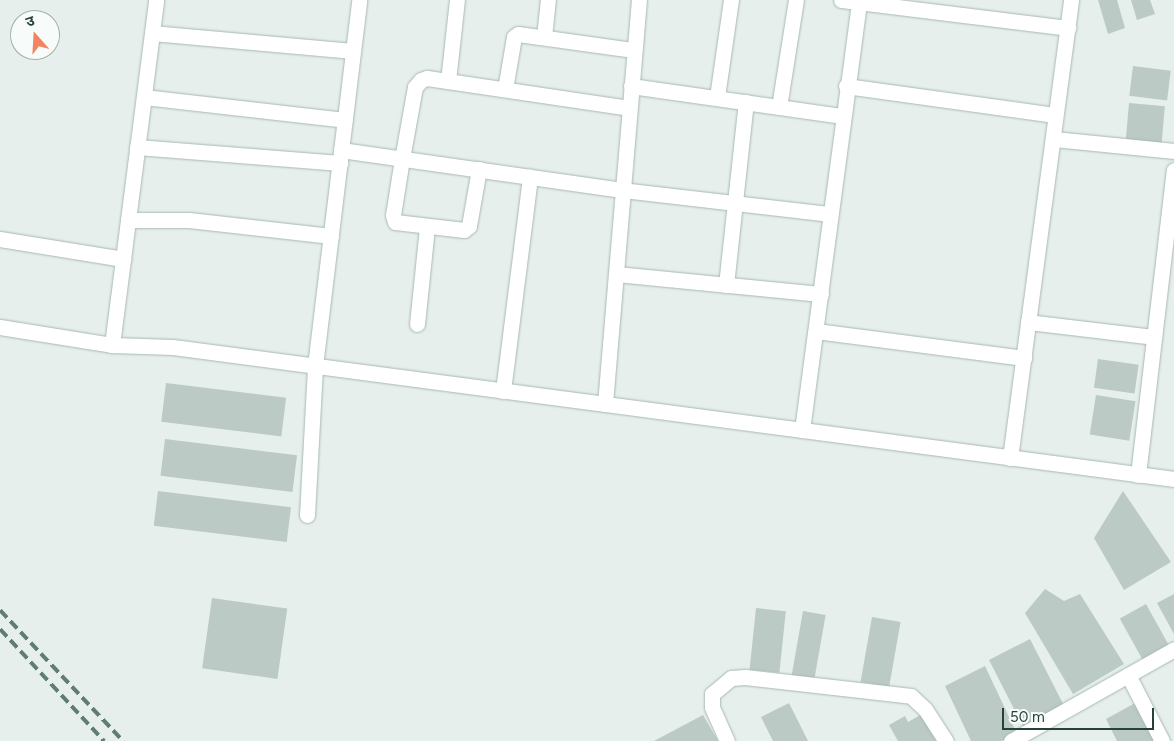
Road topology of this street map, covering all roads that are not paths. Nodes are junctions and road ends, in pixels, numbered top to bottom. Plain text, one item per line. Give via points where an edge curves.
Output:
1 (156, 0) edge
2 (359, 0) edge
3 (457, 0) edge
4 (548, 0) edge
5 (639, 0) edge
6 (730, 0) edge
7 (796, 0) edge
8 (841, 0) edge
9 (1071, 0) edge
10 (858, 1) edge
11 (1068, 28) junction
12 (152, 34) junction
13 (544, 37) junction
14 (634, 50) junction
15 (353, 51) junction
16 (448, 81) junction
17 (631, 86) junction
18 (846, 86) junction
19 (505, 89) junction
20 (717, 96) junction
21 (144, 97) junction
22 (746, 102) junction
23 (779, 106) junction
24 (629, 108) junction
25 (843, 116) junction
26 (1055, 116) junction
27 (345, 120) junction
28 (1054, 139) junction
29 (137, 147) junction
30 (1174, 151) edge
31 (341, 156) junction
32 (402, 159) junction
33 (479, 169) junction
34 (1174, 170) edge
35 (530, 176) junction
36 (622, 190) junction
37 (734, 203) junction
38 (830, 214) junction
39 (128, 220) junction
40 (427, 228) junction
41 (331, 236) junction
42 (0, 239) edge
43 (123, 258) junction
44 (616, 274) junction
45 (726, 285) junction
46 (821, 294) junction
47 (1028, 322) junction
48 (417, 324) dead end
49 (0, 327) edge
50 (816, 331) junction
51 (1154, 337) junction
52 (112, 345) junction
53 (1024, 358) junction
54 (315, 366) junction
55 (503, 391) junction
56 (605, 404) junction
57 (802, 430) junction
58 (1010, 458) junction
59 (1138, 475) junction
60 (1174, 479) edge
61 (307, 515) dead end
62 (1174, 649) edge
63 (1128, 675) junction
64 (727, 741) edge
65 (946, 741) edge
66 (1011, 741) edge
67 (1162, 741) edge

1 - 12 street
2 - 15 street
3 - 16 street
4 - 13 street
5 - 14 street
6 - 20 street
7 - 23 street
8 - 10 street
9 - 11 street
10 - 11 street
10 - 18 street
11 - 26 street
12 - 15 street
12 - 21 street
13 - 14 street
13 - 19 street via 521,34 514,37
14 - 17 street
15 - 27 street
16 - 19 street
16 - 32 street via 428,78 417,83
17 - 20 street
17 - 24 street
18 - 25 street
18 - 26 street
19 - 24 street
20 - 22 street
21 - 27 street
21 - 29 street
22 - 23 street
22 - 37 street
23 - 25 street
24 - 36 street
25 - 38 street
26 - 28 street
27 - 31 street
28 - 30 street
28 - 47 street
29 - 31 street
29 - 39 street
31 - 32 street
31 - 41 street
32 - 33 street
32 - 40 street via 393,218 398,224
33 - 35 street
33 - 40 street via 467,228
34 - 51 street
35 - 36 street
35 - 55 street
36 - 37 street
36 - 44 street
37 - 38 street
37 - 45 street
38 - 46 street
39 - 41 street via 189,220
39 - 43 street
40 - 48 street
41 - 54 street
42 - 43 street
43 - 52 street
44 - 45 street
44 - 56 street
45 - 46 street
46 - 50 street
47 - 51 street
47 - 53 street
49 - 52 street
50 - 53 street
50 - 57 street
51 - 59 street
52 - 54 street via 173,347
53 - 58 street
54 - 55 street
54 - 61 street
55 - 56 street
56 - 57 street
57 - 58 street
58 - 59 street
59 - 60 street
62 - 63 street
63 - 66 street
63 - 67 street
64 - 65 street via 712,707 712,694 731,678 745,677 911,696 925,709

